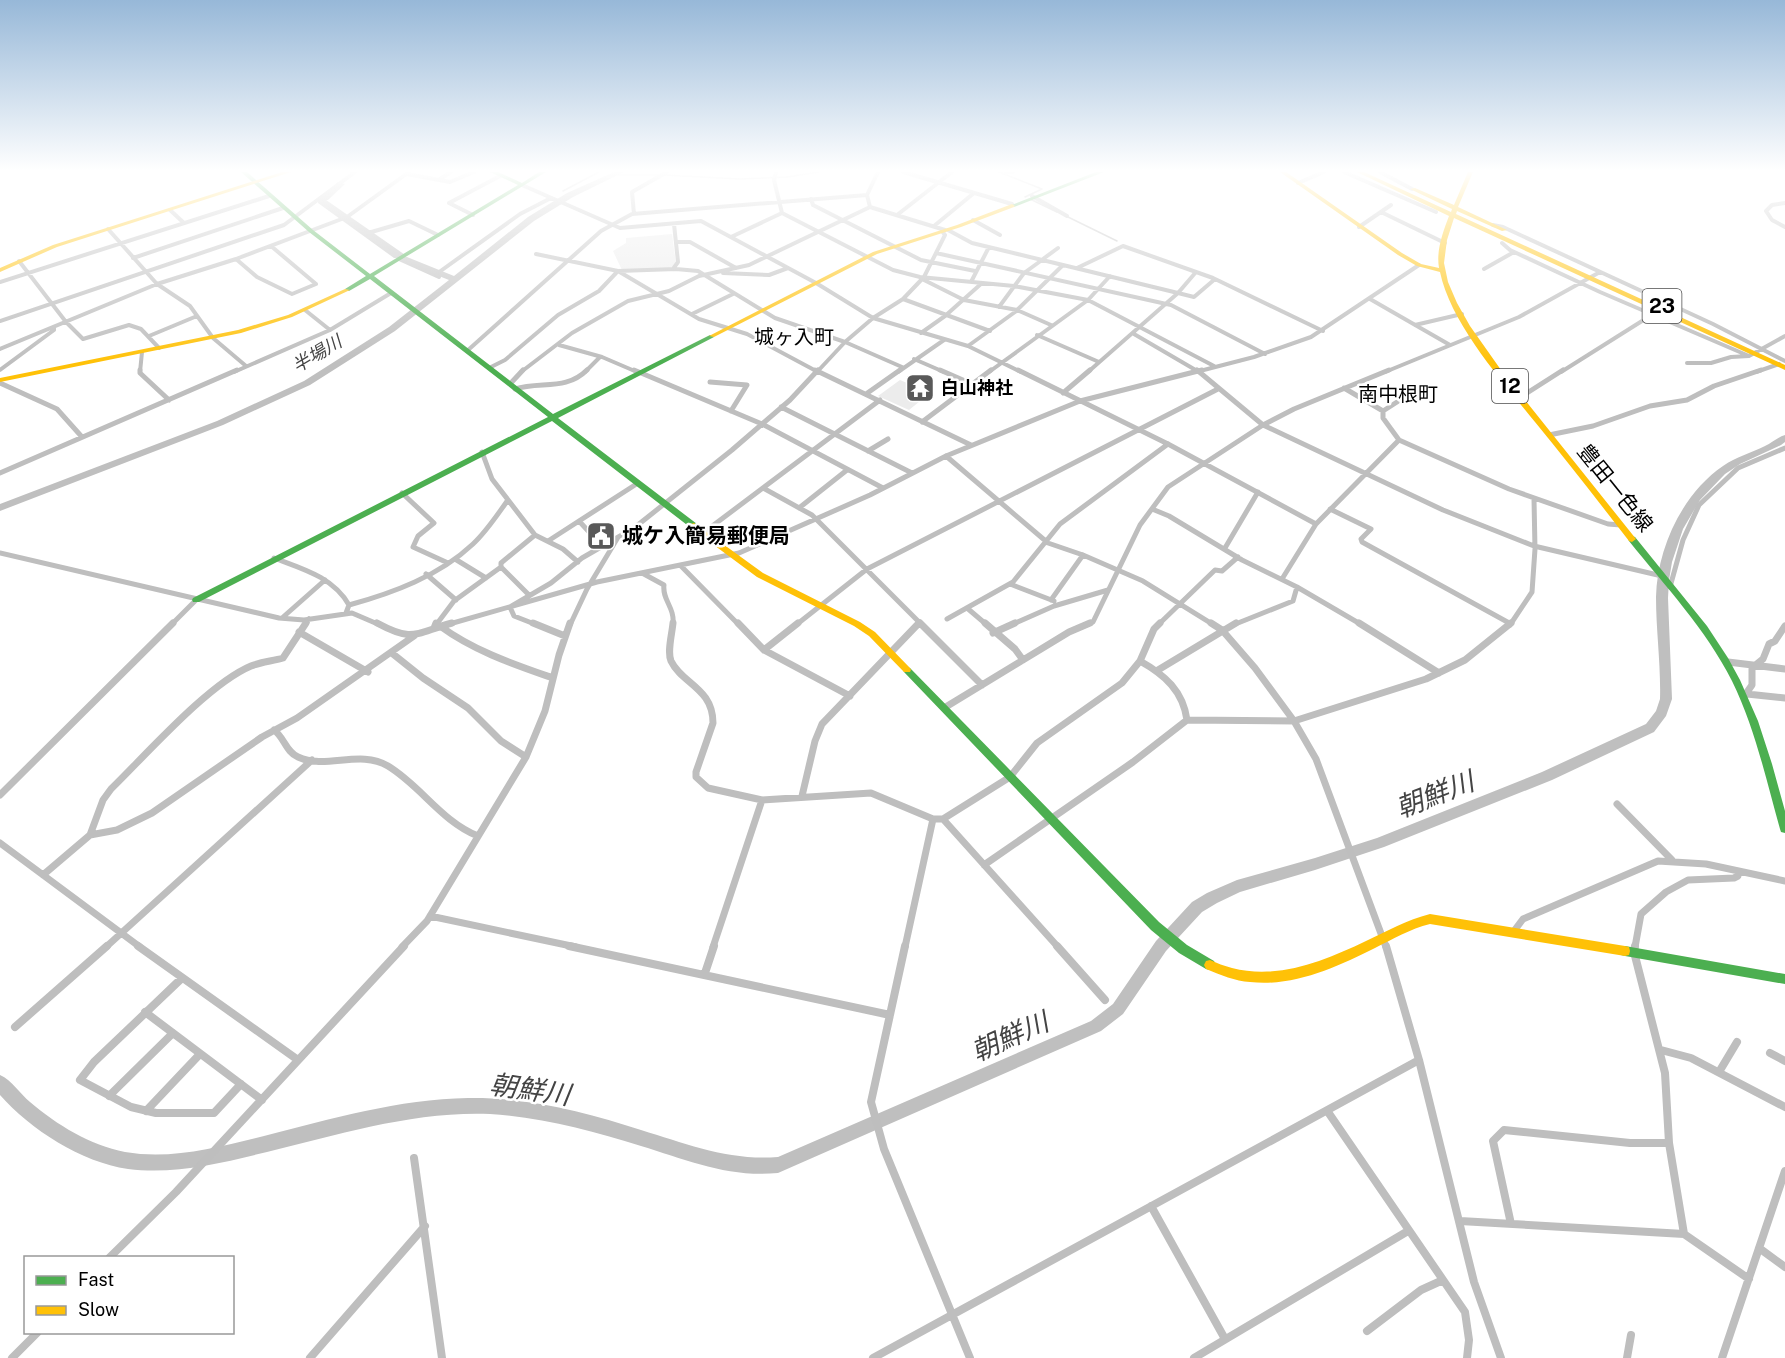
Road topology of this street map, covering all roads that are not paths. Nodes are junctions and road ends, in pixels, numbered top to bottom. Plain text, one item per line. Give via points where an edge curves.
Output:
1 (88, 235) edge
2 (114, 235) edge
3 (145, 235) edge
4 (201, 235) edge
5 (254, 235) edge
6 (299, 235) edge
7 (317, 235) edge
8 (371, 235) edge
9 (438, 235) edge
10 (488, 235) edge
11 (596, 235) edge
12 (675, 235) edge
13 (728, 235) edge
14 (734, 235) edge
15 (811, 235) edge
16 (825, 235) edge
17 (874, 235) edge
18 (922, 235) edge
19 (945, 235) edge
20 (956, 235) edge
21 (1373, 235) edge
22 (1429, 235) edge
23 (1448, 235) edge
24 (1485, 235) edge
25 (1496, 235) edge
26 (1504, 235) edge
27 (1515, 235) edge
28 (731, 237) junction
29 (676, 242) junction
30 (121, 243) junction
31 (1445, 243) junction
32 (1502, 243) junction
33 (893, 245) junction
34 (270, 246) junction
35 (989, 247) junction
36 (1058, 248) dead end
37 (1514, 252) junction
38 (936, 253) junction
39 (536, 254) dead end
40 (766, 256) junction
41 (400, 257) junction
42 (868, 257) junction
43 (133, 258) junction
44 (236, 259) junction
45 (1042, 259) junction
46 (19, 261) junction
47 (568, 261) junction
48 (980, 262) junction
49 (930, 263) junction
50 (1063, 265) junction
51 (1419, 265) junction
52 (736, 268) junction
53 (788, 268) junction
54 (1077, 268) junction
55 (1484, 268) dead end
56 (673, 269) junction
57 (0, 270) edge
58 (1441, 270) junction
59 (618, 271) junction
60 (975, 271) junction
61 (146, 272) junction
62 (1196, 272) junction
63 (1595, 272) junction
64 (28, 273) junction
65 (720, 273) junction
66 (1024, 273) junction
67 (703, 275) junction
68 (370, 276) junction
69 (1110, 276) junction
70 (923, 278) junction
71 (1049, 278) junction
72 (1215, 279) junction
73 (1580, 280) junction
74 (0, 282) edge
75 (971, 282) junction
76 (816, 283) junction
77 (982, 283) junction
78 (157, 284) junction
79 (1014, 286) junction
80 (1099, 288) junction
81 (1037, 290) junction
82 (391, 292) junction
83 (1178, 292) junction
84 (657, 294) junction
85 (733, 294) junction
86 (903, 299) junction
87 (1370, 299) junction
88 (964, 300) junction
89 (1088, 300) junction
90 (51, 304) junction
91 (1168, 304) junction
92 (1669, 304) junction
93 (999, 307) junction
94 (305, 310) junction
95 (762, 310) junction
96 (1017, 310) junction
97 (692, 314) junction
98 (1462, 314) junction
99 (1652, 315) junction
100 (197, 316) junction
101 (945, 316) junction
102 (873, 318) junction
103 (0, 321) edge
104 (66, 322) junction
105 (1051, 325) junction
106 (1414, 325) junction
107 (54, 327) junction
108 (729, 327) junction
109 (1142, 327) junction
110 (1696, 328) junction
111 (330, 330) junction
112 (990, 331) junction
113 (1323, 331) junction
114 (921, 333) junction
115 (1134, 334) junction
116 (1037, 335) junction
117 (1474, 335) junction
118 (149, 336) junction
119 (1785, 336) edge
120 (213, 338) junction
121 (944, 340) junction
122 (1732, 340) junction
123 (845, 342) junction
124 (559, 345) junction
125 (1450, 345) junction
126 (968, 346) junction
127 (159, 348) junction
128 (1762, 348) junction
129 (0, 349) edge
130 (142, 351) junction
131 (467, 351) junction
132 (1266, 354) junction
133 (1749, 356) junction
134 (600, 357) junction
135 (914, 359) junction
136 (1002, 362) junction
137 (1099, 362) junction
138 (1687, 363) dead end
139 (1785, 364) edge
140 (246, 366) junction
141 (1215, 366) junction
142 (902, 367) junction
143 (489, 368) junction
144 (0, 369) edge
145 (1197, 370) junction
146 (817, 371) junction
147 (638, 374) junction
148 (0, 381) edge
149 (710, 382) dead end
150 (972, 384) junction
151 (513, 386) junction
152 (1344, 388) junction
153 (1218, 389) junction
154 (1063, 393) junction
155 (1411, 393) dead end
156 (866, 394) junction
157 (1517, 396) junction
158 (169, 400) junction
159 (879, 400) junction
160 (1080, 401) junction
161 (782, 407) junction
162 (731, 411) junction
163 (1383, 411) junction
164 (552, 417) junction
165 (922, 422) junction
166 (762, 424) junction
167 (1263, 424) junction
168 (1138, 430) junction
169 (834, 435) junction
170 (1549, 435) junction
171 (82, 437) junction
172 (888, 440) dead end
173 (1399, 440) junction
174 (1168, 444) junction
175 (971, 445) junction
176 (1785, 448) edge
177 (813, 451) junction
178 (868, 451) junction
179 (482, 452) junction
180 (946, 456) junction
181 (1202, 463) junction
182 (847, 470) junction
183 (0, 473) edge
184 (912, 473) junction
185 (1365, 474) junction
186 (638, 483) junction
187 (763, 488) junction
188 (883, 488) junction
189 (1258, 492) junction
190 (402, 493) junction
191 (1534, 499) junction
192 (508, 500) junction
193 (1000, 501) junction
194 (665, 504) junction
195 (799, 508) junction
196 (1152, 509) junction
197 (1330, 509) junction
198 (815, 518) junction
199 (579, 521) junction
200 (1317, 524) junction
201 (1621, 525) junction
202 (703, 533) junction
203 (535, 535) junction
204 (617, 539) junction
205 (1046, 540) junction
206 (548, 541) junction
207 (602, 546) junction
208 (1534, 546) junction
209 (1225, 548) junction
210 (0, 553) edge
211 (730, 554) junction
212 (1083, 555) junction
213 (1238, 557) junction
214 (274, 558) junction
215 (455, 559) junction
216 (447, 562) junction
217 (578, 562) junction
218 (681, 566) junction
219 (501, 567) junction
220 (867, 569) junction
221 (1119, 571) junction
222 (642, 573) junction
223 (426, 574) junction
224 (1660, 574) junction
225 (486, 578) junction
226 (1282, 579) junction
227 (325, 580) junction
228 (591, 584) junction
229 (1010, 584) junction
230 (1670, 586) junction
231 (1297, 587) junction
232 (1108, 590) junction
233 (530, 595) junction
234 (196, 600) junction
235 (456, 600) junction
236 (1051, 600) junction
237 (1180, 602) junction
238 (349, 605) junction
239 (820, 605) junction
240 (1059, 605) junction
241 (510, 608) junction
242 (967, 608) junction
243 (346, 613) junction
244 (282, 618) junction
245 (309, 619) junction
246 (947, 619) dead end
247 (920, 622) junction
248 (1511, 624) junction
249 (1785, 626) edge
250 (437, 627) junction
251 (1222, 630) junction
252 (299, 633) junction
253 (993, 633) junction
254 (414, 636) junction
255 (565, 636) junction
256 (764, 650) junction
257 (891, 652) junction
258 (393, 654) junction
259 (1023, 660) junction
260 (1140, 661) junction
261 (1728, 662) junction
262 (1755, 665) junction
263 (1785, 669) edge
264 (1158, 670) junction
265 (368, 672) junction
266 (1439, 673) junction
267 (553, 678) junction
268 (982, 685) junction
269 (1746, 695) junction
270 (850, 696) junction
271 (1785, 698) edge
272 (944, 708) junction
273 (1187, 720) junction
274 (1294, 721) junction
275 (274, 730) junction
276 (526, 757) junction
277 (312, 760) junction
278 (1010, 777) junction
279 (0, 795) edge
280 (802, 796) junction
281 (762, 800) junction
282 (1617, 804) dead end
283 (1783, 818) edge
284 (933, 819) junction
285 (944, 819) junction
286 (1052, 819) junction
287 (1785, 829) edge
288 (90, 835) junction
289 (477, 836) junction
290 (0, 843) edge
291 (1672, 860) junction
292 (984, 865) junction
293 (1738, 871) junction
294 (43, 875) junction
295 (1785, 881) edge
296 (430, 916) junction
297 (1514, 930) junction
298 (121, 934) junction
299 (1383, 937) junction
300 (1634, 952) junction
301 (705, 973) junction
302 (182, 978) junction
303 (1785, 980) edge
304 (1105, 1000) dead end
305 (145, 1012) junction
306 (890, 1015) junction
307 (15, 1027) dead end
308 (172, 1033) junction
309 (1737, 1042) dead end
310 (1661, 1050) junction
311 (1770, 1053) dead end
312 (200, 1054) junction
313 (298, 1060) junction
314 (1419, 1060) junction
315 (1785, 1061) edge
316 (1719, 1072) junction
317 (241, 1084) junction
318 (110, 1095) junction
319 (262, 1100) junction
320 (1785, 1107) edge
321 (146, 1111) junction
322 (1328, 1112) junction
323 (1669, 1143) junction
324 (414, 1158) dead end
325 (1785, 1171) edge
326 (1151, 1206) junction
327 (1460, 1221) junction
328 (1511, 1224) junction
329 (425, 1226) junction
330 (1408, 1231) junction
331 (1684, 1234) junction
332 (1760, 1248) junction
333 (110, 1256) edge
334 (1785, 1267) edge
335 (1443, 1280) junction
336 (1749, 1280) junction
337 (952, 1315) junction
338 (1368, 1331) dead end
339 (36, 1334) edge
340 (1631, 1335) dead end
341 (1225, 1339) junction
342 (1628, 1357) edge
343 (12, 1358) edge
344 (310, 1358) edge
345 (442, 1358) edge
346 (873, 1358) edge
347 (970, 1358) edge
348 (1194, 1358) edge
349 (1467, 1358) edge
350 (1501, 1358) edge
351 (1722, 1358) edge

1 - 46 main road
2 - 30 street
3 - 30 street
4 - 43 street
5 - 61 street
6 - 34 street
7 - 68 main road
8 - 41 street
9 - 41 main road
10 - 41 street via 438,275
11 - 47 street
12 - 29 street
13 - 28 street
14 - 28 street
15 - 40 street
16 - 42 street
17 - 33 street
18 - 33 main road
19 - 38 street
20 - 35 street
21 - 51 main road
22 - 31 street
23 - 31 main road
24 - 32 main road, 23
25 - 110 main road, 23
26 - 122 main road, 23
27 - 63 main road, 23
28 - 40 street
29 - 52 street via 690,242
29 - 56 street via 678,263
30 - 43 street
30 - 64 street
31 - 58 main road
32 - 37 street
32 - 73 main road, 23
33 - 42 main road
33 - 49 street
34 - 44 street
34 - 44 street via 316,284 292,294 257,278
35 - 45 street
35 - 48 street
36 - 45 street
37 - 55 street
37 - 73 street
38 - 48 street
38 - 49 street
39 - 47 street
40 - 52 street
40 - 53 street
41 - 68 main road
42 - 70 street via 893,270
42 - 76 main road
43 - 61 street
44 - 78 street
45 - 50 street
45 - 66 street
46 - 57 main road
46 - 64 street
47 - 59 street
47 - 131 street
48 - 60 street
48 - 66 street
49 - 60 street
49 - 70 street
50 - 54 street
50 - 71 street
51 - 58 main road
51 - 87 street
52 - 65 street
53 - 65 street via 769,276
53 - 76 street
54 - 62 street via 1123,246
54 - 69 street
56 - 59 street
56 - 67 street
58 - 98 main road, 豊田一色線 / 12
59 - 84 street
59 - 143 street via 599,291 558,315 505,360
60 - 75 street
61 - 78 street
61 - 90 street
62 - 72 street
62 - 83 street
63 - 73 street
63 - 92 street
63 - 122 main road, 23
64 - 74 street
64 - 90 street
65 - 67 street
66 - 71 street
66 - 79 street
67 - 84 street
67 - 85 street
68 - 82 main road
68 - 94 main road
69 - 80 street
69 - 83 street
70 - 75 street
70 - 86 street
70 - 88 street
71 - 80 street
71 - 81 street
72 - 83 street via 1194,297
72 - 113 street
73 - 99 street
73 - 110 main road, 23
73 - 117 street via 1519,317
75 - 77 street
76 - 95 main road
76 - 102 street
77 - 79 street
77 - 88 street
78 - 100 street via 189,305
78 - 104 street
79 - 81 street
79 - 93 street
80 - 89 street
80 - 91 street
81 - 89 street
81 - 96 street
82 - 111 street
82 - 131 main road
83 - 91 street
84 - 97 street
84 - 124 street via 628,301 572,333
85 - 95 street
85 - 97 street
86 - 101 street
86 - 102 street
87 - 106 street
87 - 113 street
88 - 93 street
88 - 101 street
89 - 105 street
89 - 109 street
90 - 103 street
90 - 104 street
91 - 109 street
91 - 132 street
92 - 99 street
92 - 128 street
93 - 96 street
94 - 111 street
94 - 120 main road
95 - 108 main road
95 - 123 street
96 - 105 street
96 - 112 street
97 - 108 street via 705,322
98 - 106 street
98 - 117 main road, 豊田一色線 / 12
99 - 133 street
99 - 157 street
100 - 118 street
100 - 120 street
101 - 112 street
101 - 114 street
102 - 114 street
102 - 123 street
104 - 107 street
104 - 118 street via 84,339 127,324
105 - 116 street
106 - 125 street
107 - 129 street
107 - 144 street
108 - 146 street
108 - 147 main road
109 - 115 street
109 - 141 street
110 - 139 main road, 23
111 - 140 street
112 - 126 street
113 - 132 street
114 - 121 street
115 - 137 street
115 - 145 street
116 - 136 street
116 - 137 street
117 - 125 street
117 - 157 main road, 豊田一色線 / 12
118 - 127 street
119 - 128 street
120 - 127 main road
120 - 140 street
121 - 126 street
121 - 135 street
122 - 139 main road, 23
123 - 142 street
123 - 146 street
124 - 134 street
124 - 151 street via 523,370
125 - 152 street
126 - 136 street
127 - 130 main road
128 - 133 street
128 - 139 street
130 - 148 main road
130 - 158 street via 140,373
131 - 143 main road
132 - 141 street
133 - 138 street
134 - 147 street
134 - 151 street via 574,381
135 - 142 street
135 - 150 street
136 - 150 street
136 - 154 street
137 - 154 street
139 - 170 street via 1714,386 1687,400 1650,406 1593,426
140 - 158 street
141 - 145 street
142 - 156 street
143 - 151 main road
145 - 153 street
145 - 160 street
146 - 156 street
146 - 161 street
147 - 162 street
147 - 164 main road
148 - 171 street via 57,409
149 - 162 street via 747,384
150 - 165 street
151 - 164 main road
152 - 163 street
152 - 167 street
153 - 167 street
153 - 168 street
154 - 160 street
155 - 163 street
156 - 159 street
157 - 170 main road, 豊田一色線 / 12
158 - 171 street
159 - 165 street
159 - 169 street
160 - 168 street
160 - 175 street
161 - 166 street
161 - 169 street
162 - 166 street
163 - 173 street via 1383,418
164 - 179 main road
164 - 186 main road
165 - 175 street
166 - 177 street
166 - 194 street
167 - 181 street
167 - 185 street
168 - 174 street
168 - 193 street
169 - 177 street
169 - 178 street
170 - 201 main road, 豊田一色線 / 12
171 - 183 street
172 - 178 street
173 - 185 street
173 - 191 street
174 - 181 street
174 - 205 street via 1060,524
175 - 180 street
176 - 230 street via 1738,468 1699,505 1683,540
177 - 182 street
177 - 187 street
178 - 184 street
179 - 190 main road
179 - 192 street via 492,479
180 - 184 street
180 - 193 street
181 - 189 street
181 - 196 street via 1173,482
182 - 188 street
182 - 195 street
184 - 188 street
185 - 197 street
185 - 208 street
186 - 194 main road
186 - 199 street
187 - 195 street
187 - 202 street
188 - 198 street
189 - 200 street
189 - 209 street
190 - 214 main road
190 - 216 street via 434,523 418,536 413,547
191 - 201 street
191 - 208 street
192 - 203 street
192 - 215 street via 474,543
193 - 205 street
193 - 220 street
194 - 202 main road
194 - 204 street
195 - 198 street
196 - 209 street
196 - 221 street via 1140,525
197 - 200 street
197 - 248 street via 1371,529 1362,542
198 - 211 street
198 - 220 street
199 - 206 street
199 - 207 street
200 - 226 street
201 - 224 main road, 豊田一色線 / 12
202 - 211 main road
203 - 206 street
203 - 219 street via 507,556
204 - 207 street
204 - 228 street
205 - 212 street
205 - 229 street
206 - 217 street
207 - 217 street
208 - 224 street
208 - 248 street via 1532,592
209 - 213 street
210 - 234 street
211 - 218 street
211 - 239 main road via 762,576
212 - 221 street
212 - 236 street
213 - 226 street
213 - 237 street via 1222,571 1215,570
214 - 227 street
214 - 234 main road
215 - 216 street
215 - 225 street
216 - 223 street
217 - 233 street
218 - 222 street
218 - 256 street
219 - 225 street
219 - 233 street
220 - 239 street
220 - 247 street
221 - 232 street
221 - 237 street
222 - 228 street
222 - 281 street via 664,585 663,592 674,613 670,659 701,690 712,715 696,777 708,788
223 - 235 street
223 - 238 street via 376,598
224 - 230 main road, 豊田一色線 / 12
225 - 235 street
226 - 231 street
227 - 238 street via 345,595
227 - 244 street
228 - 241 street
228 - 255 street
229 - 236 street
229 - 242 street
230 - 261 main road, 豊田一色線 / 12
231 - 251 street via 1293,601 1253,614
231 - 266 street
232 - 240 street
232 - 259 street via 1091,623
233 - 241 street
234 - 244 street
234 - 279 street
235 - 250 street via 438,620
236 - 240 street
237 - 251 street
237 - 260 street via 1154,630
238 - 243 street
239 - 256 street
239 - 257 main road via 860,625
240 - 253 street
241 - 250 street
241 - 255 street via 514,616
242 - 246 street
242 - 253 street
243 - 245 street
243 - 254 street via 365,617 395,633
244 - 245 street
245 - 252 street
247 - 257 street
247 - 268 street
248 - 266 street via 1465,660
249 - 262 street via 1769,644 1763,660
250 - 254 street
250 - 267 street via 489,655
251 - 264 street
251 - 274 street
252 - 265 street
252 - 288 street via 283,658 251,666 220,685 145,754 103,800
253 - 259 street
254 - 258 street
255 - 267 street
256 - 270 street
257 - 270 street
257 - 272 main road
258 - 265 street
258 - 276 street via 468,708 501,741
259 - 268 street
260 - 264 street
260 - 278 street via 1122,683 1037,743
261 - 262 street
261 - 269 main road, 豊田一色線 / 12
262 - 263 street
262 - 269 street via 1752,686
264 - 273 street via 1181,696
265 - 275 street
266 - 274 street
267 - 276 street via 545,711
268 - 272 street
269 - 271 street
269 - 283 main road, 豊田一色線 / 12
270 - 280 street via 822,724
272 - 278 main road
273 - 274 street
273 - 286 street
274 - 299 street via 1316,759
275 - 277 street via 280,733 287,749
275 - 288 street via 132,825
276 - 289 street
277 - 289 street via 380,762 413,785 457,826
277 - 298 street
278 - 285 street
278 - 286 main road
280 - 281 street
280 - 284 street via 871,793
281 - 301 street
282 - 291 street
283 - 287 main road, 豊田一色線 / 12
284 - 285 street
284 - 306 street
285 - 292 street
286 - 292 street
286 - 299 main road via 1179,947 1238,977 1274,979 1297,975
288 - 294 street
289 - 296 street
290 - 294 street
291 - 293 street
291 - 297 street via 1658,861 1523,920
292 - 304 street
293 - 295 street
293 - 300 street via 1734,878 1688,880 1666,892 1641,914
294 - 298 street
296 - 301 street
296 - 313 street
297 - 299 main road via 1430,919 1411,923
297 - 300 main road
298 - 302 street
298 - 307 street
299 - 314 street
300 - 303 main road
300 - 310 street
301 - 306 street
302 - 305 street
302 - 313 street
305 - 308 street
305 - 318 street via 80,1080
306 - 337 street via 871,1102 884,1149
308 - 312 street
308 - 318 street
309 - 316 street
310 - 316 street via 1691,1058
310 - 323 street
311 - 315 street
312 - 317 street
312 - 321 street
313 - 319 street
314 - 322 street
314 - 327 street
316 - 320 street
317 - 319 street
317 - 321 street via 214,1113
318 - 321 street
319 - 333 street
322 - 326 street
322 - 330 street
323 - 328 street via 1630,1143 1504,1130 1492,1141
323 - 331 street
324 - 329 street
325 - 332 street
326 - 337 street
326 - 341 street
327 - 328 street
327 - 350 street via 1474,1282
328 - 331 street
329 - 344 street
329 - 345 street
330 - 335 street
330 - 341 street
331 - 336 street
332 - 334 street
332 - 336 street
335 - 338 street via 1421,1290
335 - 349 street via 1465,1312
336 - 351 street
337 - 346 street
337 - 347 street
339 - 343 street
340 - 342 street
341 - 348 street

